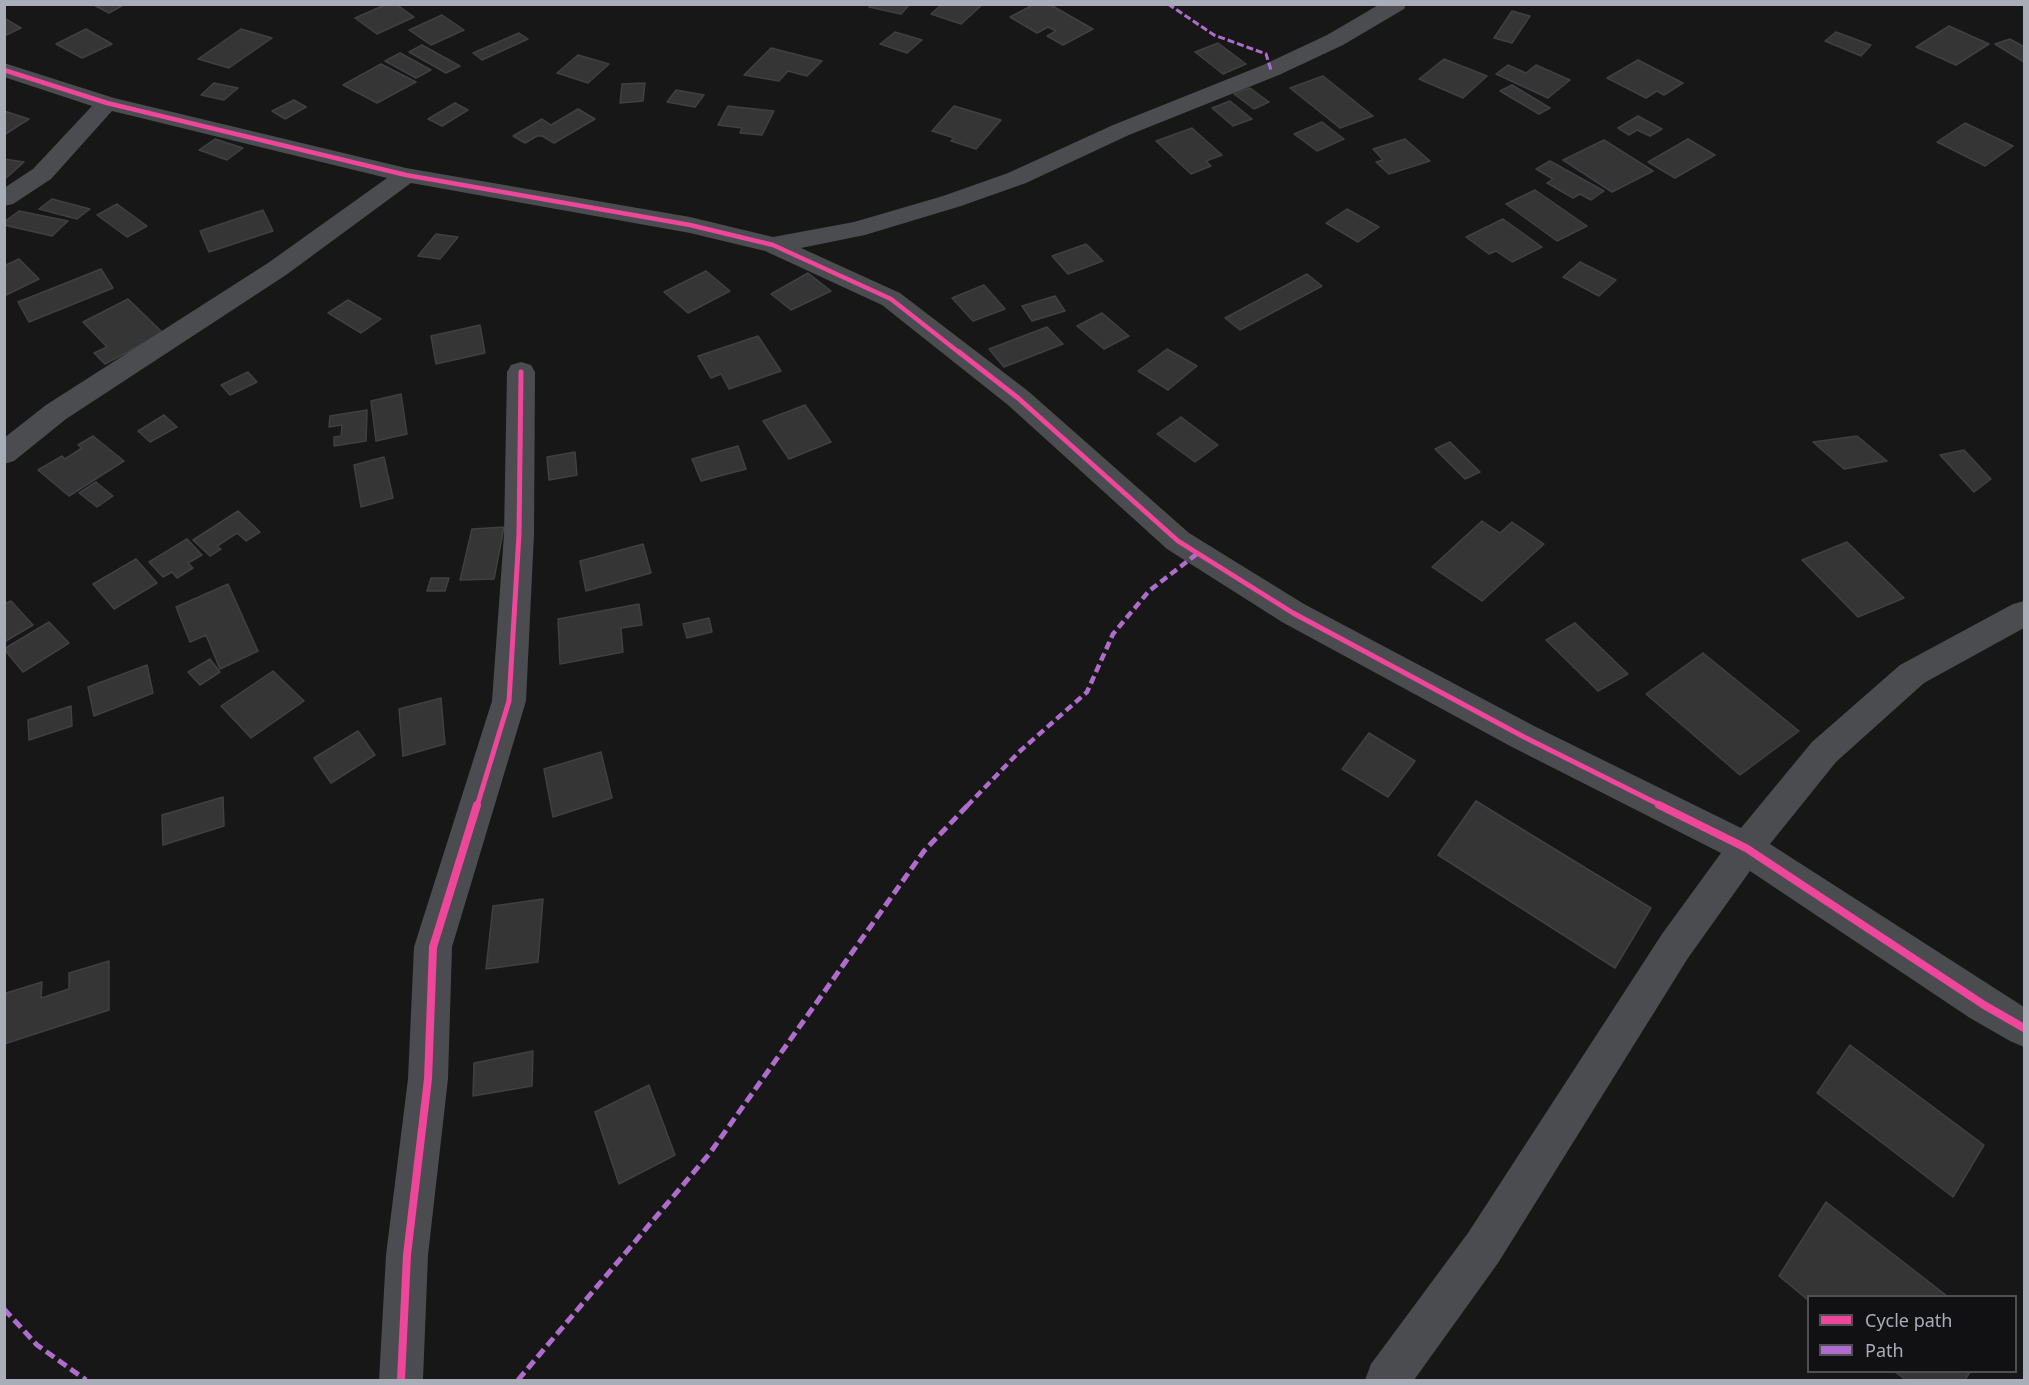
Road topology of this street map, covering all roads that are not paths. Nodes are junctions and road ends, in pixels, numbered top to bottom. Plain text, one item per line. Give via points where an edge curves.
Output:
1 (1396, 4) edge
2 (4, 70) edge
3 (107, 103) junction
4 (406, 175) junction
5 (4, 199) edge
6 (773, 245) junction
7 (521, 372) dead end
8 (4, 454) edge
9 (2025, 613) edge
10 (1746, 848) junction
11 (2025, 1028) edge
12 (401, 1380) edge
13 (1387, 1380) edge

1 - 6 street via 1335,40 1271,70 1121,130 1017,178 856,229
2 - 3 street
3 - 4 street
3 - 5 street via 42,174
4 - 6 street via 690,225
4 - 8 street via 277,268 56,412
6 - 10 street via 891,299 1018,398 1178,541 1293,613 1524,737
7 - 12 street via 519,534 509,701 433,947 428,1079 407,1255
9 - 10 street via 1912,674 1824,752
10 - 11 street
10 - 13 street via 1675,946 1483,1248

